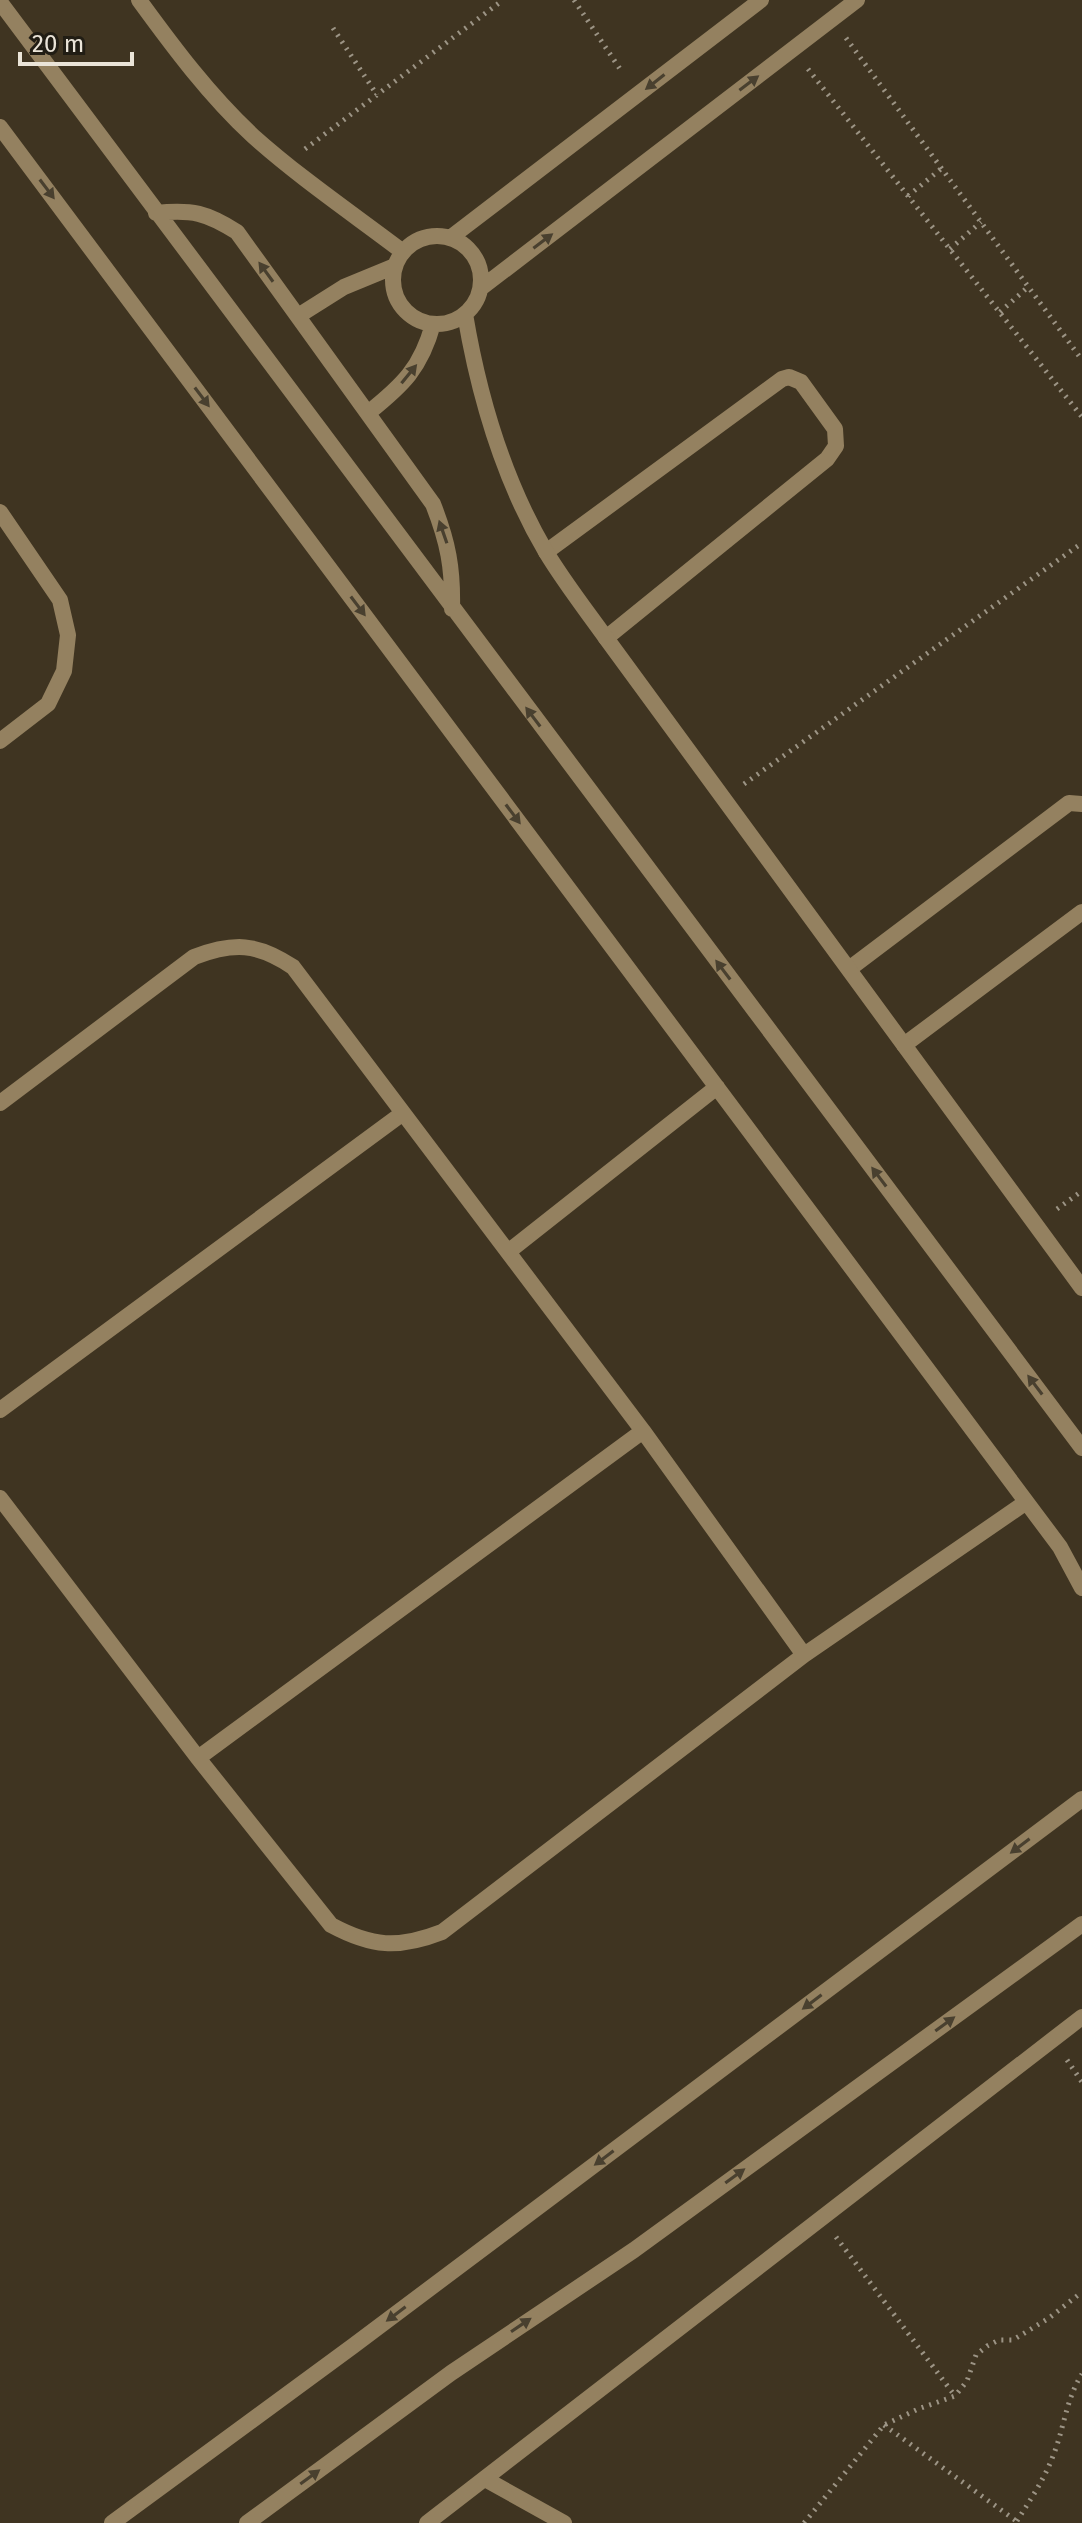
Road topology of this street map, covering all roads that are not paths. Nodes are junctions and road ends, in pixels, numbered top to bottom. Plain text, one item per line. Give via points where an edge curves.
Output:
1 (139, 0) edge
2 (761, 0) edge
3 (857, 0) edge
4 (0, 2) edge
5 (0, 127) edge
6 (156, 213) junction
7 (450, 238) junction
8 (399, 259) junction
9 (481, 288) junction
10 (465, 314) junction
11 (298, 316) junction
12 (433, 324) junction
13 (368, 413) junction
14 (0, 512) edge
15 (546, 552) junction
16 (452, 609) junction
17 (606, 638) junction
18 (0, 741) edge
19 (1082, 804) edge
20 (1082, 912) edge
21 (849, 969) junction
22 (904, 1045) junction
23 (717, 1087) junction
24 (0, 1103) edge
25 (403, 1113) junction
26 (508, 1252) junction
27 (1082, 1288) edge
28 (0, 1410) edge
29 (643, 1431) junction
30 (1082, 1448) edge
31 (0, 1498) edge
32 (1025, 1503) junction
33 (1082, 1588) edge
34 (804, 1655) junction
35 (198, 1758) junction
36 (1082, 1799) edge
37 (1082, 1924) edge
38 (1082, 2017) edge
39 (485, 2479) junction
40 (112, 2523) edge
41 (247, 2523) edge
42 (427, 2523) edge
43 (564, 2523) edge

1 - 8 street via 220,103
2 -> 7 street
9 -> 3 street
4 - 6 street
5 -> 23 street
11 -> 6 street via 237,232 213,216 184,210
6 - 16 street
7 - 8 street via 425,238
7 - 9 street via 475,257
8 - 11 street
8 - 12 street via 393,282 396,297 418,320
9 - 10 street
10 - 12 street
10 - 15 street via 494,433
11 - 13 street
13 -> 12 street via 411,375
16 -> 13 street via 453,573 433,504
14 - 18 street via 60,600 68,635 64,671 48,704
15 - 17 street
15 - 17 street via 782,379 801,382 835,429 836,446 827,459
30 -> 16 street
17 - 21 street
19 - 21 street via 1069,803
20 - 22 street
21 - 22 street
22 - 27 street
23 - 26 street
23 - 32 street
24 - 25 street via 194,957 220,947 245,946 293,967
25 - 26 street
25 - 28 street
26 - 29 street
29 - 34 street
29 - 35 street
31 - 35 street
32 - 33 street via 1060,1547
32 - 34 street
34 - 35 street via 442,1932 417,1942 386,1945 355,1938 331,1925
36 -> 40 street
41 -> 37 street
38 - 39 street
39 - 42 street
39 - 43 street

